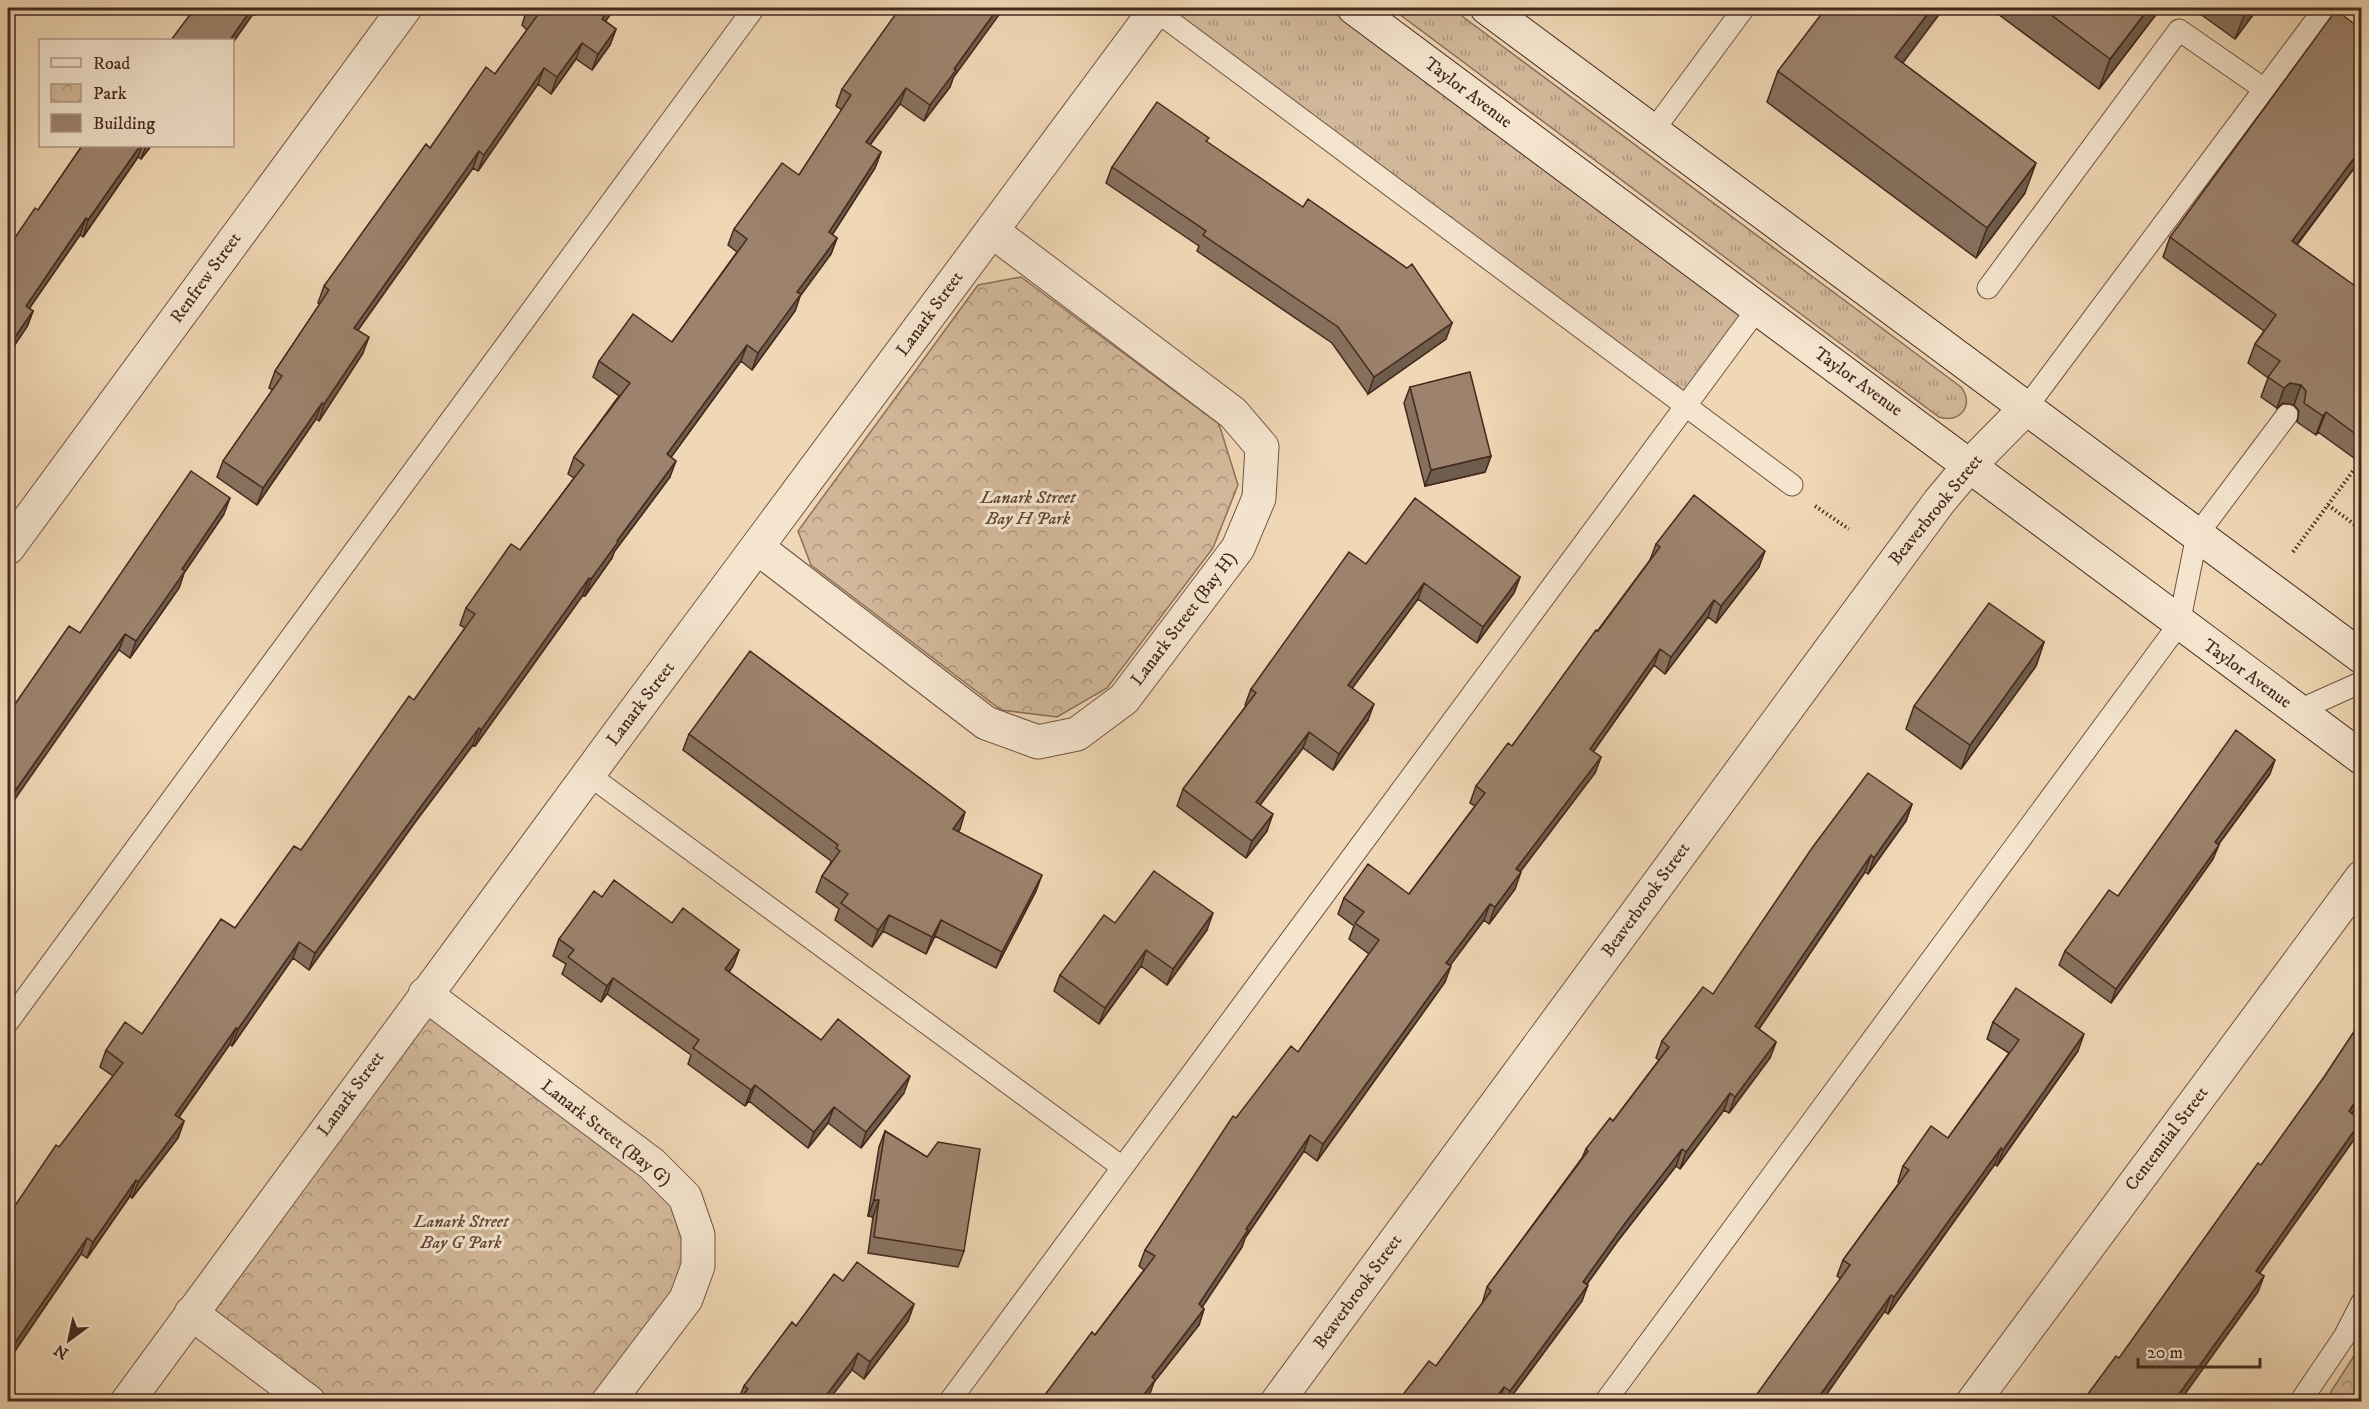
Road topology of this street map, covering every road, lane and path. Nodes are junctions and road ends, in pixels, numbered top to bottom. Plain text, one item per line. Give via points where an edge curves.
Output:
1 (405, 8) edge
2 (754, 8) edge
3 (1354, 8) edge
4 (1487, 8) edge
5 (1744, 8) edge
6 (2325, 8) edge
7 (1156, 9) edge
8 (2264, 89) junction
9 (1653, 130) junction
10 (992, 231) junction
11 (1989, 288) dead end
12 (1758, 308) junction
13 (1685, 405) junction
14 (2026, 408) junction
15 (2287, 415) dead end
16 (2361, 459) edge
17 (1970, 465) junction
18 (1792, 485) dead end
19 (1812, 504) dead end
20 (2328, 505) junction
21 (1849, 529) dead end
22 (2361, 530) edge
23 (2197, 535) junction
24 (8, 548) edge
25 (758, 548) junction
26 (2293, 552) dead end
27 (2179, 624) junction
28 (2361, 657) edge
29 (2361, 682) edge
30 (2297, 711) junction
31 (2361, 758) edge
32 (589, 775) junction
33 (2361, 877) edge
34 (425, 994) junction
35 (8, 1022) edge
36 (1122, 1167) junction
37 (2361, 1302) edge
38 (191, 1313) junction
39 (2361, 1389) edge
40 (127, 1401) edge
41 (309, 1401) edge
42 (608, 1401) edge
43 (949, 1401) edge
44 (1277, 1401) edge
45 (1605, 1401) edge
46 (1973, 1401) edge
47 (2300, 1401) edge
48 (2352, 1401) edge

1 - 24 street, Renfrew Street
2 - 35 lane
3 - 12 street, Taylor Avenue
4 - 9 street
5 - 9 lane
6 - 8 lane
7 - 10 street, Lanark Street
7 - 13 lane
8 - 11 lane via 2180,30
8 - 14 lane
9 - 14 street
10 - 25 street, Lanark Street
10 - 25 street, Lanark Street (Bay H) via 1233,413 1262,447 1259,498 1238,548 1124,699 1077,734 1038,742 986,723
12 - 13 lane
12 - 17 street, Taylor Avenue
13 - 18 lane
13 - 36 lane
14 - 17 street, Beaverbrook Street
14 - 23 street
15 - 23 lane
16 - 20 path
17 - 27 street, Taylor Avenue
17 - 44 street, Beaverbrook Street via 1938,502
19 - 21 path
20 - 22 path
20 - 26 path
23 - 27 lane
23 - 28 street
25 - 32 street, Lanark Street
27 - 30 street, Taylor Avenue
27 - 45 lane
29 - 30 lane
30 - 31 street, Taylor Avenue
32 - 34 street, Lanark Street
32 - 36 lane
33 - 46 street, Centennial Street
34 - 38 street, Lanark Street
34 - 42 street, Lanark Street (Bay G) via 652,1164 685,1197 698,1235 698,1266 686,1299
36 - 43 lane
37 - 47 lane via 2344,1337
38 - 40 street, Lanark Street
38 - 41 street
39 - 48 path

